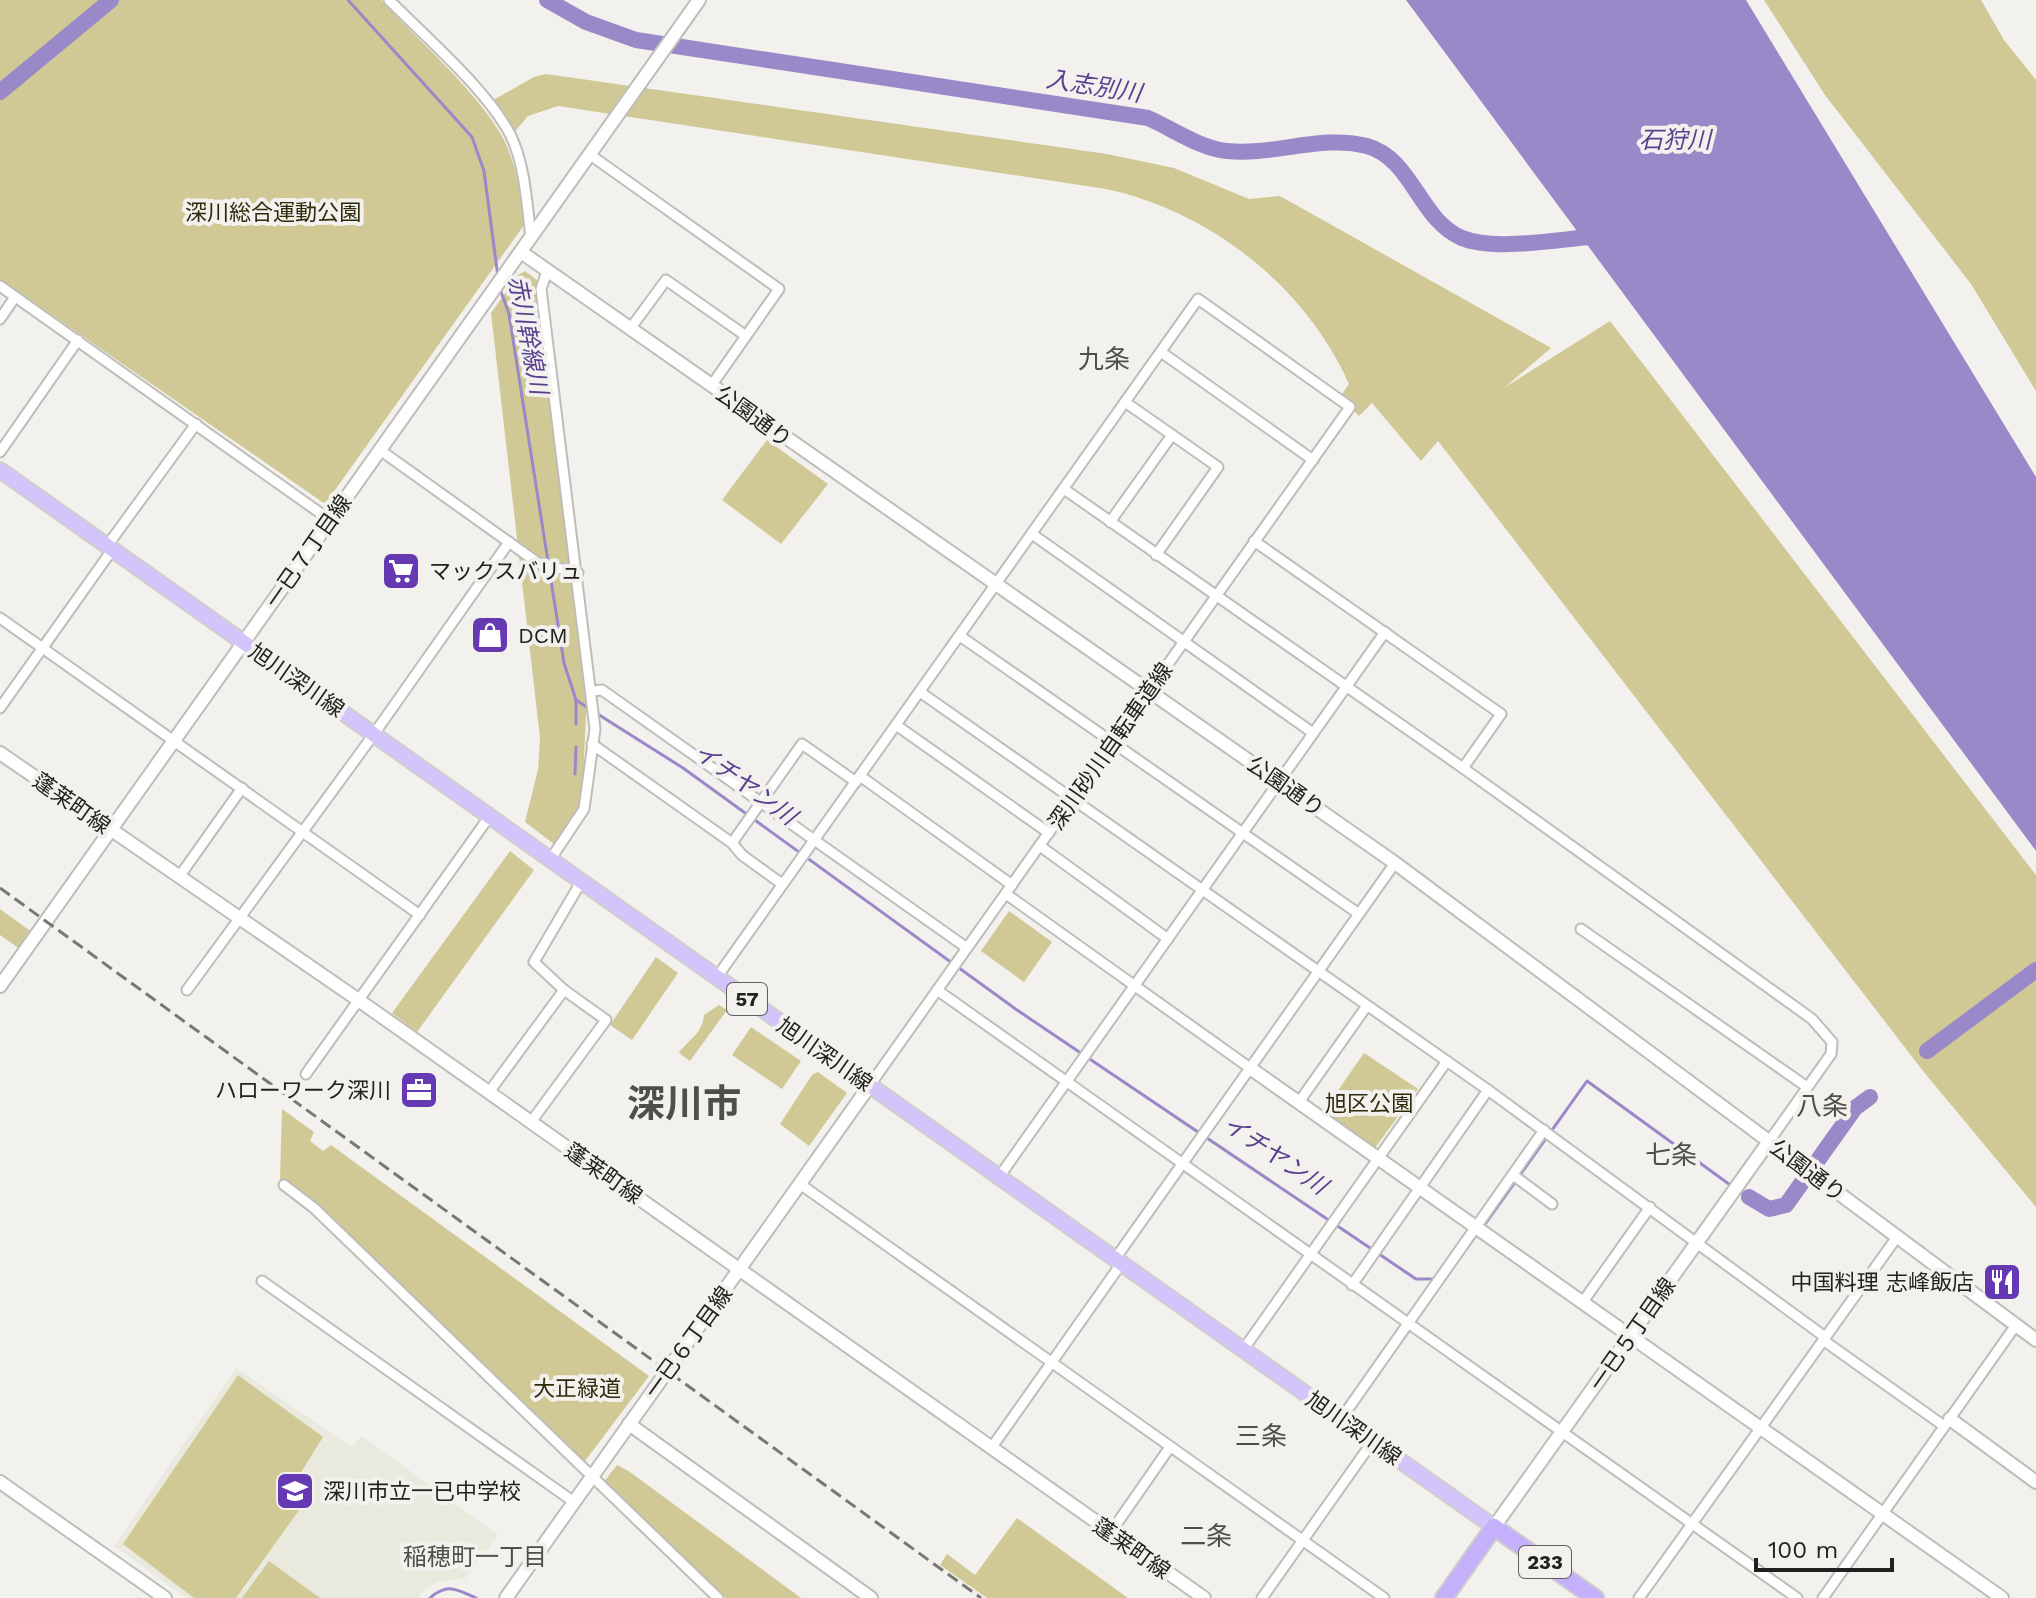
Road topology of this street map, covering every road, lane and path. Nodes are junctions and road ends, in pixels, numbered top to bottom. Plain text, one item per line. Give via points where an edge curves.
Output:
1 (389, 0) edge
2 (699, 0) edge
3 (589, 154) junction
4 (531, 238) junction
5 (521, 252) junction
6 (547, 271) junction
7 (0, 286) edge
8 (15, 297) junction
9 (0, 319) edge
10 (630, 329) junction
11 (746, 336) junction
12 (78, 340) junction
13 (1161, 352) junction
14 (711, 386) junction
15 (1125, 402) junction
16 (196, 424) junction
17 (1172, 435) junction
18 (380, 450) junction
19 (0, 452) edge
20 (1313, 460) junction
21 (0, 470) edge
22 (1064, 489) junction
23 (330, 520) junction
24 (1110, 522) junction
25 (1032, 534) junction
26 (1254, 541) junction
27 (509, 542) junction
28 (109, 548) junction
29 (1156, 555) junction
30 (578, 573) junction
31 (995, 587) junction
32 (1216, 595) junction
33 (0, 618) edge
34 (1385, 632) junction
35 (960, 636) junction
36 (1184, 642) junction
37 (243, 643) junction
38 (43, 648) junction
39 (1347, 687) junction
40 (1149, 690) junction
41 (592, 691) junction
42 (920, 692) junction
43 (0, 708) edge
44 (896, 725) junction
45 (1313, 733) junction
46 (374, 734) junction
47 (174, 741) junction
48 (1114, 742) junction
49 (592, 744) junction
50 (0, 753) edge
51 (1463, 768) junction
52 (858, 779) junction
53 (1279, 781) junction
54 (242, 788) junction
55 (1072, 800) junction
56 (760, 804) junction
57 (489, 817) junction
58 (110, 830) junction
59 (304, 832) junction
60 (1244, 832) junction
61 (1049, 833) junction
62 (813, 839) junction
63 (732, 843) junction
64 (1040, 846) junction
65 (550, 860) junction
66 (1395, 863) junction
67 (179, 877) junction
68 (581, 882) junction
69 (782, 884) junction
70 (1009, 890) junction
71 (1203, 891) junction
72 (1359, 914) junction
73 (420, 915) junction
74 (241, 919) junction
75 (1581, 929) dead end
76 (1168, 939) junction
77 (967, 948) junction
78 (1318, 973) junction
79 (717, 977) junction
80 (0, 986) edge
81 (1134, 987) junction
82 (187, 990) dead end
83 (564, 990) junction
84 (937, 990) junction
85 (357, 999) junction
86 (1366, 1007) junction
87 (1447, 1061) junction
88 (1250, 1068) junction
89 (306, 1074) dead end
90 (1067, 1081) junction
91 (870, 1085) junction
92 (1807, 1087) junction
93 (1488, 1090) junction
94 (489, 1092) junction
95 (1299, 1102) junction
96 (531, 1122) junction
97 (1544, 1130) junction
98 (1770, 1140) junction
99 (1378, 1158) junction
100 (1182, 1164) junction
101 (1513, 1175) junction
102 (999, 1177) junction
103 (800, 1184) junction
104 (284, 1185) dead end
105 (1420, 1188) junction
106 (1552, 1204) dead end
107 (1650, 1207) junction
108 (1475, 1228) junction
109 (1897, 1237) junction
110 (1697, 1244) junction
111 (1310, 1254) junction
112 (1118, 1262) junction
113 (739, 1269) junction
114 (262, 1281) dead end
115 (1352, 1285) junction
116 (1582, 1303) junction
117 (1408, 1324) junction
118 (2016, 1325) junction
119 (1630, 1337) junction
120 (1824, 1339) junction
121 (2036, 1340) edge
122 (1243, 1350) junction
123 (1051, 1362) junction
124 (1341, 1419) junction
125 (1947, 1423) junction
126 (629, 1424) junction
127 (1760, 1428) junction
128 (1562, 1434) junction
129 (1373, 1441) junction
130 (992, 1447) junction
131 (1170, 1447) junction
132 (591, 1476) junction
133 (0, 1482) edge
134 (2036, 1482) edge
135 (574, 1502) junction
136 (1881, 1516) junction
137 (1693, 1524) junction
138 (1494, 1527) junction
139 (1111, 1532) junction
140 (1303, 1540) junction
141 (165, 1598) edge
142 (506, 1598) edge
143 (718, 1598) edge
144 (871, 1598) edge
145 (1204, 1598) edge
146 (1262, 1598) edge
147 (1384, 1598) edge
148 (1444, 1598) edge
149 (1595, 1598) edge
150 (1639, 1598) edge
151 (1797, 1598) edge
152 (1823, 1598) edge
153 (2002, 1598) edge

1 - 4 street via 493,109 511,136
2 - 3 street, 一已７丁目線
3 - 4 street, 一已７丁目線
3 - 11 street via 779,289
4 - 5 street, 一已７丁目線
5 - 6 street, 公園通り
5 - 18 street, 一已７丁目線
6 - 10 street, 公園通り
6 - 30 street via 541,289
7 - 8 street
8 - 9 street
8 - 12 street
10 - 11 street via 666,280
10 - 14 street, 公園通り
11 - 14 street
12 - 16 street
12 - 19 street
13 - 15 street
13 - 20 street
13 - 20 street, 深川砂川自転車道線 via 1198,299 1350,407
14 - 31 street, 公園通り
15 - 17 street
15 - 22 street
16 - 23 street
16 - 28 street
17 - 24 street
17 - 29 street via 1218,467
18 - 23 street, 一已７丁目線
18 - 27 street
20 - 26 street, 深川砂川自転車道線
21 - 28 main road, 旭川深川線 / 57
22 - 24 street
22 - 25 street
23 - 37 street, 一已７丁目線
24 - 29 street
25 - 31 street
25 - 36 street
26 - 32 street, 深川砂川自転車道線
26 - 34 street
27 - 30 street via 538,563
27 - 46 street
28 - 37 main road, 旭川深川線 / 57
28 - 38 street
29 - 32 street
30 - 41 street
31 - 35 street
31 - 40 street, 公園通り
32 - 36 street, 深川砂川自転車道線
32 - 39 street
33 - 38 street
34 - 39 street
34 - 51 street via 1501,714
35 - 42 street
35 - 48 street
36 - 40 street, 深川砂川自転車道線
36 - 45 street
37 - 46 main road, 旭川深川線 / 57
37 - 47 street, 一已７丁目線
38 - 43 street
38 - 47 street
39 - 45 street
39 - 51 street
40 - 48 street, 深川砂川自転車道線
40 - 53 street, 公園通り
41 - 49 street
41 - 56 street via 602,690
42 - 44 street
42 - 55 street
44 - 52 street
44 - 61 street
45 - 53 street
46 - 57 main road, 旭川深川線 / 57
46 - 59 street
47 - 54 street
47 - 58 street, 一已７丁目線
48 - 55 street, 深川砂川自転車道線
48 - 60 street
49 - 63 street
49 - 65 street via 584,809
50 - 58 street, 蓬莱町線
51 - 92 street via 1812,1019 1832,1042 1831,1054
52 - 56 street via 802,744
52 - 62 street
52 - 70 street
53 - 60 street
53 - 66 street, 公園通り
54 - 59 street
54 - 67 street
55 - 61 street, 深川砂川自転車道線
55 - 71 street
56 - 62 street
56 - 63 street
57 - 65 main road, 旭川深川線 / 57
57 - 73 street
58 - 67 street, 蓬莱町線
58 - 80 street, 一已７丁目線
59 - 73 street
59 - 74 street
60 - 71 street
60 - 72 street
61 - 64 street, 深川砂川自転車道線
62 - 69 street
62 - 77 street
63 - 69 street
64 - 70 street, 深川砂川自転車道線
64 - 76 street
65 - 68 main road, 旭川深川線 / 57
66 - 72 street
66 - 98 street, 公園通り
67 - 74 street, 蓬莱町線
68 - 79 main road, 旭川深川線 / 57
68 - 83 street via 534,962
69 - 79 street
70 - 77 street, 深川砂川自転車道線
70 - 81 street
71 - 76 street
71 - 78 street
72 - 78 street
73 - 85 street
74 - 82 street
74 - 85 street, 蓬莱町線
75 - 92 street
76 - 81 street
77 - 84 street, 深川砂川自転車道線
78 - 86 street
78 - 88 street
79 - 91 main road, 旭川深川線 / 57
81 - 88 street
81 - 90 street
83 - 94 street
83 - 96 street via 606,1020
84 - 90 street
84 - 91 street, 深川砂川自転車道線
85 - 89 street
85 - 94 street, 蓬莱町線
86 - 87 street
86 - 95 street
87 - 93 street
87 - 99 street
88 - 95 street
88 - 100 street
90 - 100 street
90 - 102 street
91 - 102 main road, 旭川深川線 / 57
91 - 103 street, 一已６丁目線
92 - 98 street
93 - 97 street
93 - 105 street
94 - 96 street, 蓬莱町線
95 - 99 street
96 - 113 street, 蓬莱町線
97 - 101 street
97 - 107 street
98 - 109 street, 公園通り
98 - 110 street, 一已５丁目線
99 - 105 street
99 - 111 street
100 - 111 street
100 - 112 street
101 - 106 street
101 - 108 street
102 - 112 main road, 旭川深川線 / 57
103 - 113 street, 一已６丁目線
103 - 123 street
104 - 132 street
105 - 108 street
105 - 115 street
107 - 110 street
107 - 116 street
108 - 116 street
108 - 117 street
109 - 118 street, 公園通り
109 - 120 street
110 - 119 street, 一已５丁目線
110 - 120 street
111 - 115 street
111 - 122 street
112 - 122 main road, 旭川深川線 / 57
112 - 123 street
113 - 126 street, 一已６丁目線
113 - 130 street, 蓬莱町線
114 - 135 street
115 - 117 street
116 - 119 street
117 - 124 street
117 - 128 street
118 - 121 street, 公園通り
118 - 125 street
119 - 127 street
119 - 128 street, 一已５丁目線
120 - 125 street
120 - 127 street
122 - 124 main road, 旭川深川線 / 57
123 - 130 street
123 - 131 street
124 - 129 main road, 旭川深川線 / 57
125 - 134 street
125 - 136 street
126 - 132 street, 一已６丁目線
126 - 144 street
127 - 136 street
127 - 137 street
128 - 137 street
128 - 138 street, 一已５丁目線
129 - 138 main road, 旭川深川線 / 57
129 - 140 street
130 - 139 street, 蓬莱町線
131 - 139 street
131 - 140 street
132 - 135 street, 一已６丁目線
132 - 143 street
133 - 141 street
135 - 142 street, 一已６丁目線
136 - 152 street
136 - 153 street
137 - 150 street
137 - 151 street
138 - 148 highway, 233
138 - 149 highway, 233
139 - 145 street, 蓬莱町線
140 - 146 street
140 - 147 street

